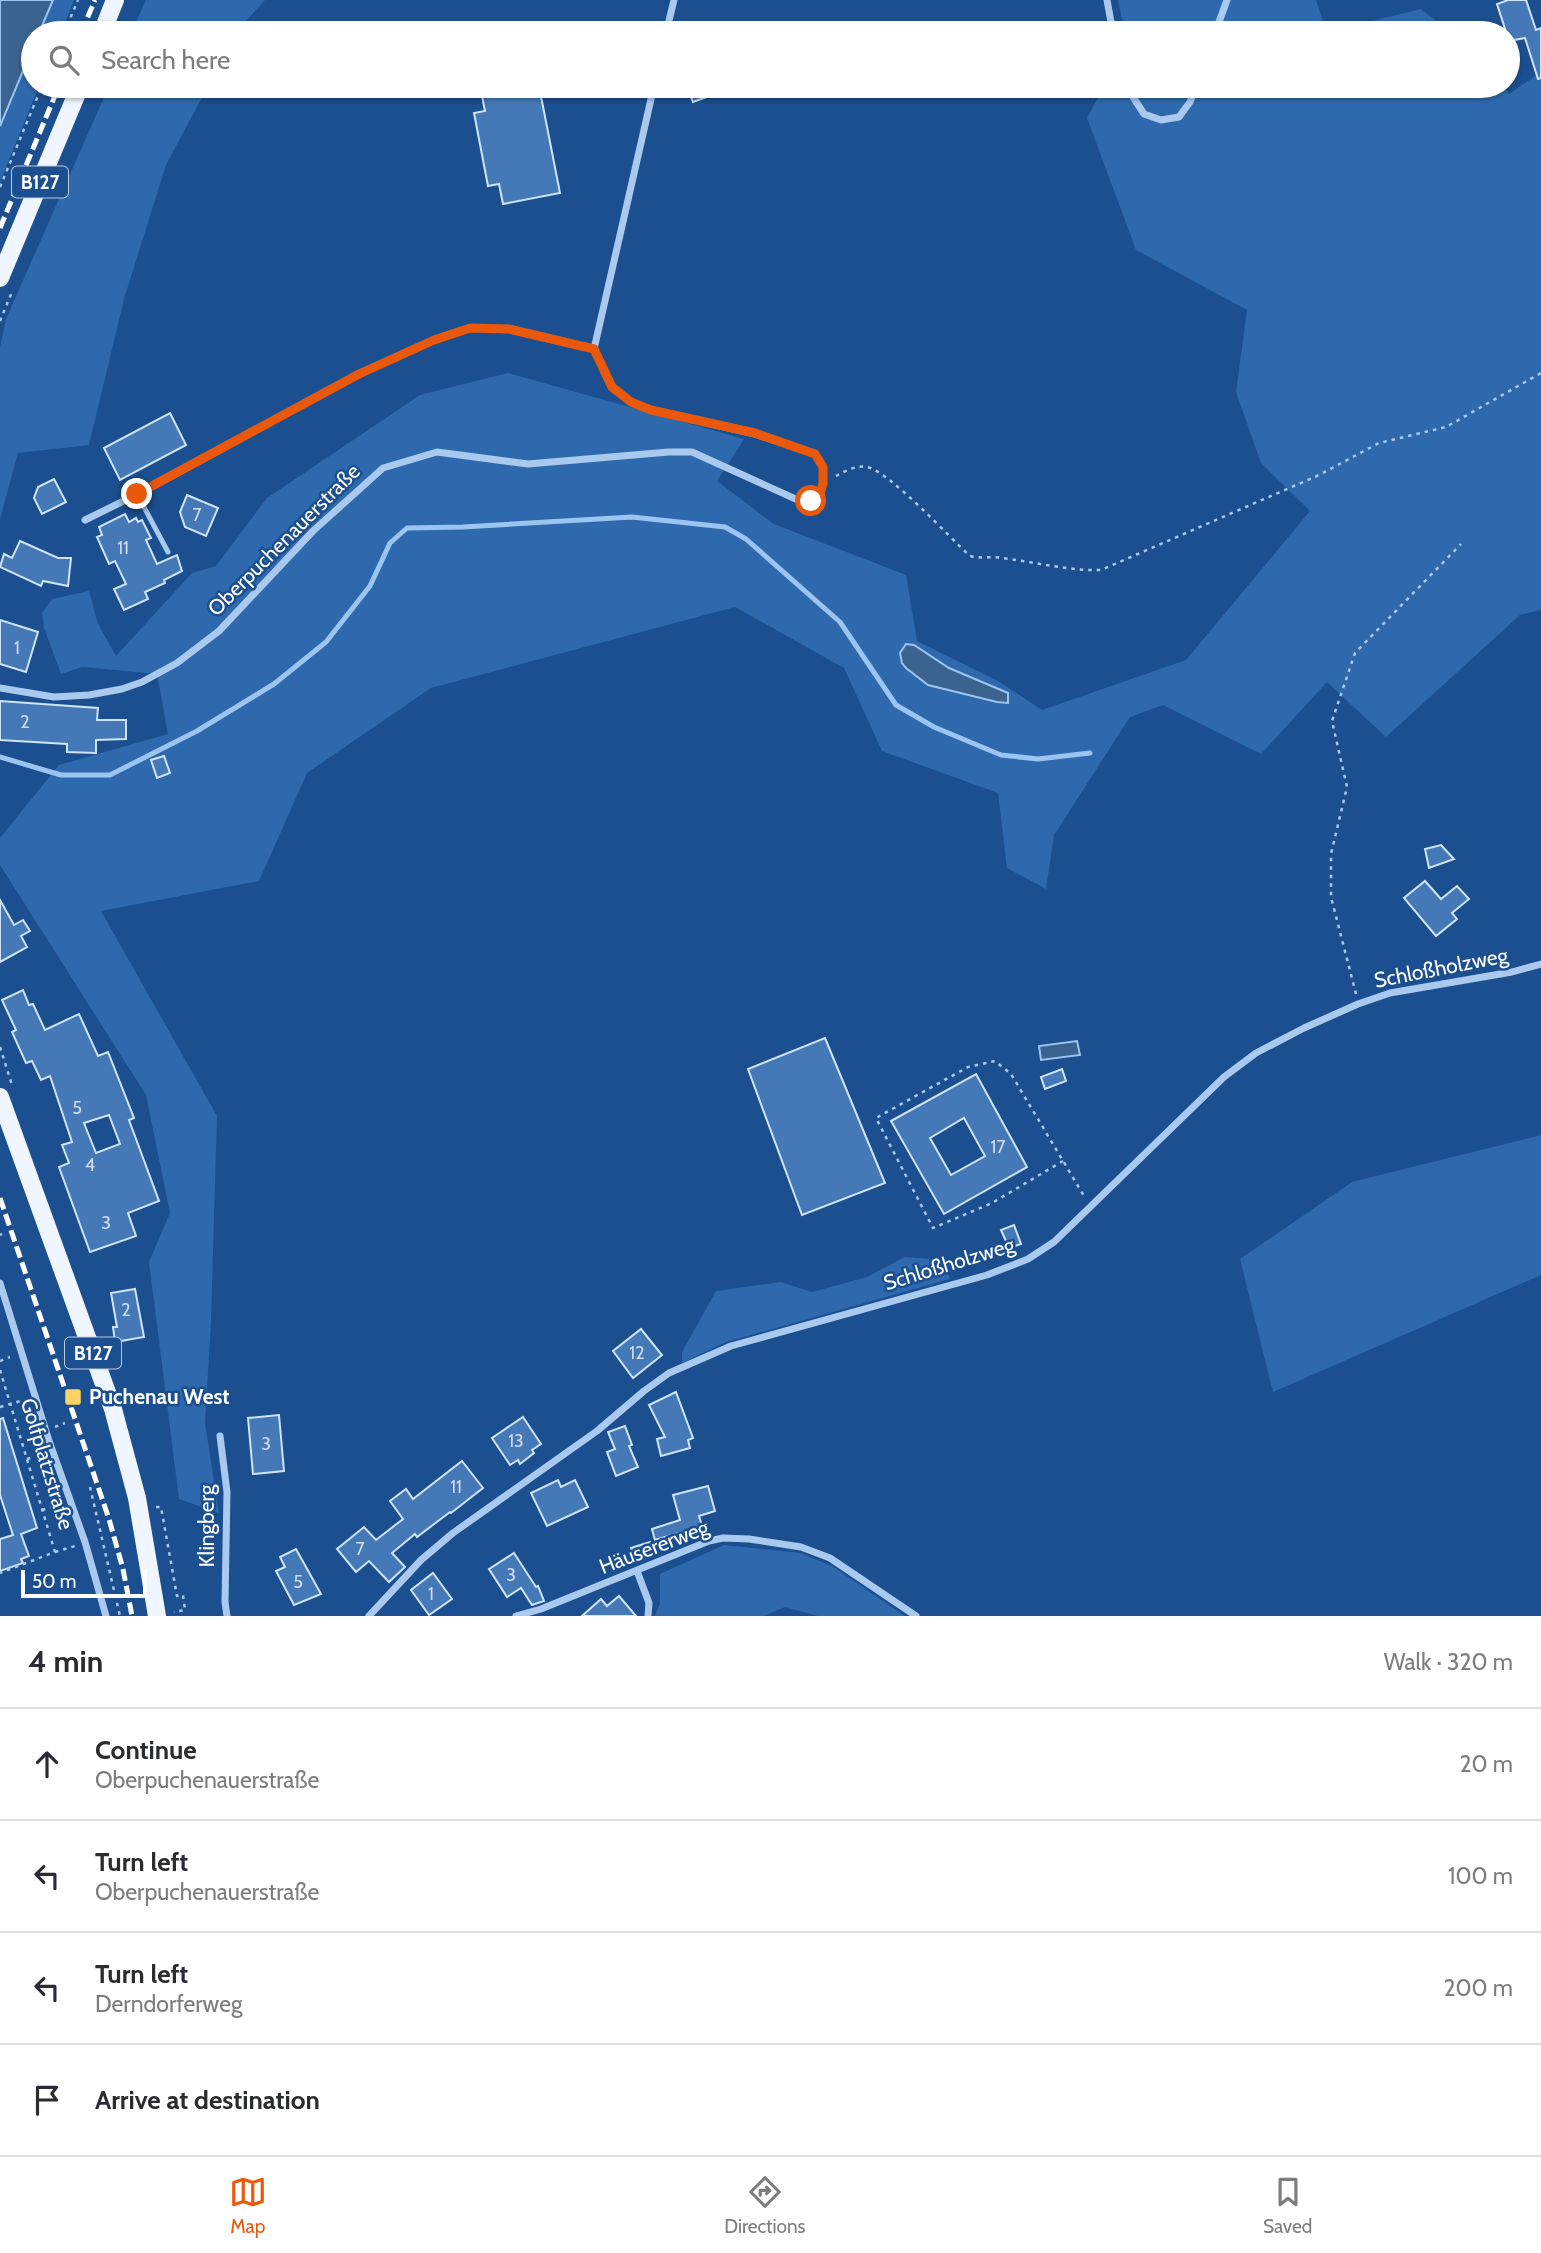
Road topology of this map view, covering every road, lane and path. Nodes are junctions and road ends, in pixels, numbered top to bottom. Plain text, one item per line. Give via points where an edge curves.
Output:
1 (78, 0) edge
2 (115, 0) edge
3 (674, 0) edge
4 (1107, 0) edge
5 (1227, 0) edge
6 (69, 21) edge
7 (107, 21) edge
8 (669, 21) edge
9 (1111, 21) edge
10 (1219, 21) edge
11 (37, 98) edge
12 (75, 98) edge
13 (651, 98) edge
14 (1134, 98) edge
15 (1192, 98) edge
16 (0, 187) edge
17 (0, 278) edge
18 (594, 349) junction
19 (1541, 373) edge
20 (823, 467) junction
21 (137, 494) junction
22 (85, 520) dead end
23 (1461, 544) dead end
24 (168, 552) dead end
25 (0, 688) edge
26 (1541, 964) edge
27 (1358, 1004) junction
28 (0, 1097) edge
29 (1063, 1161) junction
30 (1091, 1208) junction
31 (0, 1283) edge
32 (0, 1370) edge
33 (36, 1396) junction
34 (10, 1404) junction
35 (0, 1407) edge
36 (220, 1436) dead end
37 (90, 1486) dead end
38 (71, 1501) junction
39 (156, 1507) dead end
40 (42, 1510) junction
41 (85, 1542) junction
42 (55, 1552) junction
43 (637, 1572) junction
44 (0, 1573) edge
45 (165, 1614) edge
46 (106, 1616) edge
47 (120, 1616) edge
48 (227, 1616) edge
49 (369, 1616) edge
50 (516, 1616) edge
51 (648, 1616) edge
52 (916, 1616) edge

1 - 6 path
2 - 7 main road
3 - 8 street
4 - 9 street
5 - 10 street
11 - 16 path
12 - 17 main road, B127
13 - 18 street
14 - 15 street via 1144,114 1161,120 1179,117
18 - 20 street via 612,387 631,402 755,433 815,454
18 - 21 street via 509,329 470,328 359,374
19 - 20 path via 1446,427 1379,443 1317,476 1101,569 970,556 887,478 867,467 850,468 835,477
20 - 25 street, Oberpuchenauerstraße via 820,494 811,501 800,501 692,452 528,464 437,452 383,468 313,531 219,631 142,682 89,695 54,697
21 - 22 street
21 - 24 lane
23 - 27 path via 1355,653 1332,721 1347,786 1331,854 1331,897
26 - 27 street, Schloßholzweg via 1390,993
27 - 30 street, Schloßholzweg via 1256,1053 1224,1077
28 - 45 main road, B127 via 113,1409
29 - 29 path via 1011,1074 995,1061 968,1067 876,1118 933,1228 992,1202
29 - 30 path
30 - 49 street, Schloßholzweg via 1045,1248 988,1275 731,1346 669,1373 597,1431 453,1533
31 - 33 street, Golfplatzstraße
32 - 34 path, Golfplatzstraße
33 - 34 path
33 - 38 street, Golfplatzstraße
34 - 35 path
34 - 40 path, Golfplatzstraße
36 - 48 street, Klingberg via 227,1492
37 - 47 path
38 - 40 path
38 - 41 street, Golfplatzstraße
39 - 45 path via 161,1507 177,1596 183,1595 185,1610
40 - 42 path, Golfplatzstraße
41 - 42 path
41 - 46 street, Golfplatzstraße
42 - 44 path, Golfplatzstraße
43 - 50 street, Häusererweg
43 - 51 street via 649,1603
43 - 52 street, Häusererweg via 723,1538 801,1547 830,1558

